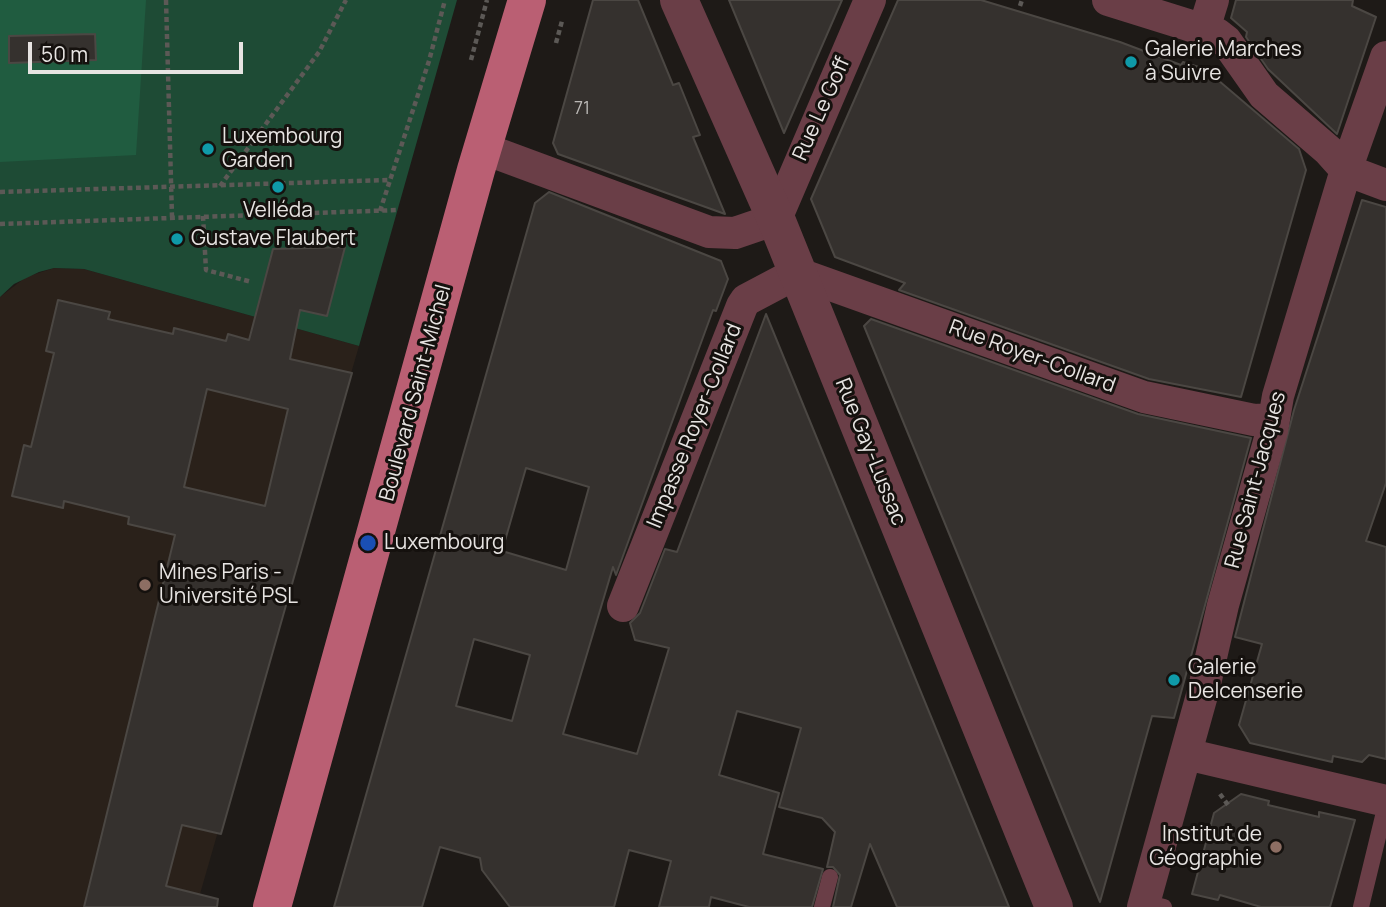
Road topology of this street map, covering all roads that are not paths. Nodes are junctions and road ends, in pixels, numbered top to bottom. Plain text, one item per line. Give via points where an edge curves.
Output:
1 (527, 0) edge
2 (679, 0) edge
3 (870, 0) edge
4 (1108, 0) edge
5 (1209, 15) edge
6 (1386, 57) edge
7 (482, 148) junction
8 (1346, 170) junction
9 (1386, 185) edge
10 (776, 219) junction
11 (797, 272) junction
12 (1273, 419) junction
13 (623, 606) dead end
14 (1186, 754) junction
15 (1386, 803) edge
16 (830, 877) dead end
17 (1150, 905) edge
18 (272, 907) edge
19 (822, 907) edge
20 (1054, 907) edge
21 (1361, 907) edge

1 - 7 main road, Boulevard Saint-Michel
2 - 10 street, Rue Gay-Lussac
3 - 10 street, Rue Le Goff
4 - 5 street
5 - 8 street via 1264,95
6 - 8 street, Rue Saint-Jacques
7 - 10 street via 709,232 735,233
7 - 18 main road, Boulevard Saint-Michel
8 - 9 street
8 - 12 street, Rue Saint-Jacques
10 - 11 street, Rue Gay-Lussac
11 - 12 street, Rue Royer-Collard via 1144,397
11 - 13 street, Impasse Royer-Collard via 742,306
11 - 20 street, Rue Gay-Lussac
12 - 14 street, Rue Saint-Jacques
14 - 15 street
14 - 17 street, Rue Saint-Jacques
15 - 21 lane
16 - 19 lane

